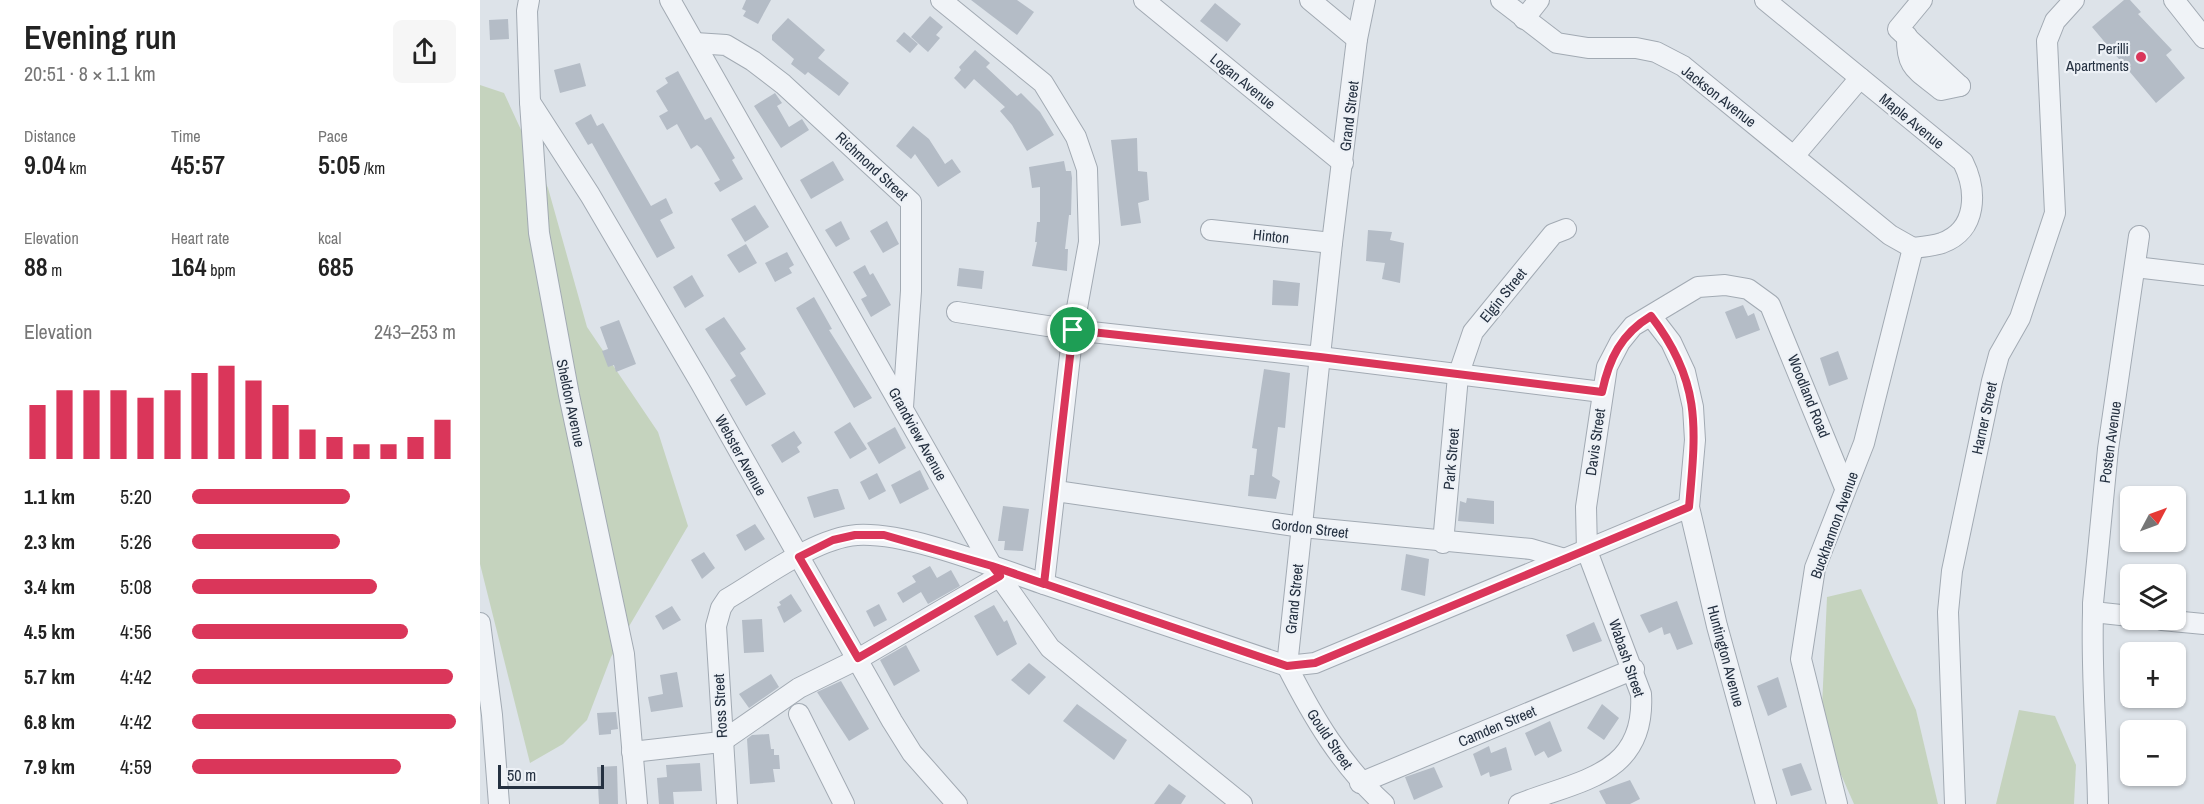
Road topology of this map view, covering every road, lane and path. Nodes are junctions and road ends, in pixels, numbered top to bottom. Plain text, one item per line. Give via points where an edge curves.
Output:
1 (529, 0) edge
2 (670, 0) edge
3 (941, 0) edge
4 (1144, 0) edge
5 (1310, 0) edge
6 (1365, 0) edge
7 (1501, 0) edge
8 (1539, 0) edge
9 (1765, 0) edge
10 (1922, 0) edge
11 (2074, 0) edge
12 (2174, 0) edge
13 (1524, 19) junction
14 (1903, 33) dead end
15 (2204, 38) edge
16 (1357, 39) junction
17 (695, 43) junction
18 (1860, 78) junction
19 (530, 102) junction
20 (1794, 156) junction
21 (1343, 163) junction
22 (1566, 229) dead end
23 (1211, 230) dead end
24 (2139, 236) dead end
25 (1332, 243) junction
26 (1913, 248) junction
27 (2135, 267) junction
28 (2204, 275) edge
29 (1770, 305) joint
30 (957, 312) dead end
31 (1651, 316) junction
32 (1073, 330) junction
33 (1320, 357) junction
34 (1458, 376) junction
35 (1602, 392) junction
36 (903, 407) junction
37 (1845, 488) junction
38 (1056, 491) junction
39 (1689, 507) junction
40 (1302, 527) junction
41 (1443, 543) junction
42 (1587, 551) junction
43 (799, 557) junction
44 (1565, 559) junction
45 (996, 571) junction
46 (1044, 584) junction
47 (2093, 612) junction
48 (2120, 615) edge
49 (2186, 622) edge
50 (480, 623) edge
51 (2204, 624) edge
52 (858, 658) junction
53 (1287, 666) junction
54 (1634, 669) junction
55 (799, 714) dead end
56 (721, 741) junction
57 (633, 752) junction
58 (480, 780) edge
59 (1360, 783) junction
60 (499, 797) edge
61 (636, 804) edge
62 (727, 804) edge
63 (844, 804) edge
64 (955, 804) edge
65 (1242, 804) edge
66 (1384, 804) edge
67 (1519, 804) edge
68 (1766, 804) edge
69 (1837, 804) edge
70 (1955, 804) edge
71 (2098, 804) edge

1 - 19 street, Sheldon Avenue
2 - 17 street, Grandview Avenue
3 - 32 street via 1043,83 1076,137 1087,169 1089,242
4 - 21 street, Logan Avenue
5 - 16 street
6 - 16 street, Grand Street
7 - 13 street, Jackson Avenue
8 - 13 street
9 - 18 street, Maple Avenue
10 - 14 street
11 - 70 street, Harner Street via 2055,21 2047,41 2055,213 2020,318 1999,355 1952,572 1948,612
12 - 15 street
13 - 20 street, Jackson Avenue via 1557,43 1656,52 1683,66
16 - 21 street, Grand Street
17 - 36 street, Grandview Avenue
17 - 36 street, Richmond Street via 726,45 753,61 911,202 911,291
18 - 20 street
18 - 26 street, Maple Avenue via 1963,162 1970,176 1974,194 1969,218 1943,243
19 - 43 street, Webster Avenue via 602,214
19 - 57 street, Sheldon Avenue via 539,233 624,654
20 - 26 street, Jackson Avenue via 1890,235
21 - 25 street, Grand Street
22 - 34 street, Elgin Street via 1553,234 1473,332
23 - 25 street, Hinton
24 - 27 street, Posten Avenue
25 - 33 street, Grand Street
26 - 37 street, Buckhannon Avenue via 1864,443
27 - 28 street
27 - 47 street, Posten Avenue via 2108,449
29 - 31 street, Davis Street via 1748,289 1725,285 1698,287
29 - 37 street, Woodland Road
30 - 32 street
31 - 35 street, Davis Street via 1633,326 1620,342 1607,367
31 - 39 street, Huntington Avenue via 1671,342 1685,372 1693,407 1695,440
32 - 33 street
32 - 38 street
33 - 34 street
33 - 40 street, Grand Street
34 - 35 street
34 - 41 street, Park Street
35 - 42 street, Davis Street via 1586,507
36 - 45 street, Grandview Avenue
37 - 69 street, Buckhannon Avenue via 1815,568 1801,659
38 - 40 street, Gordon Street
38 - 46 street
39 - 42 street
39 - 68 street, Huntington Avenue
40 - 41 street, Gordon Street
40 - 53 street, Grand Street
41 - 44 street, Gordon Street via 1532,549
42 - 44 street
42 - 54 street, Wabash Street
43 - 45 street via 833,540 884,535
43 - 52 street, Webster Avenue
43 - 56 street, Ross Street via 727,599 721,608 716,626
44 - 53 street via 1315,663
45 - 46 street
45 - 52 street
45 - 65 street, Grandview Avenue via 1050,648
46 - 53 street
47 - 48 street
47 - 71 street, Posten Avenue via 2091,663
49 - 51 street
50 - 60 street
52 - 56 street via 799,688
52 - 64 street, Webster Avenue via 912,753
53 - 59 street, Gould Street via 1330,744
54 - 59 street, Camden Street
54 - 67 street, Wabash Street via 1643,715 1632,748 1620,762 1600,772
55 - 63 street
56 - 57 street
56 - 62 street, Ross Street
57 - 61 street, Sheldon Avenue
58 - 60 street
59 - 66 street, Gould Street

